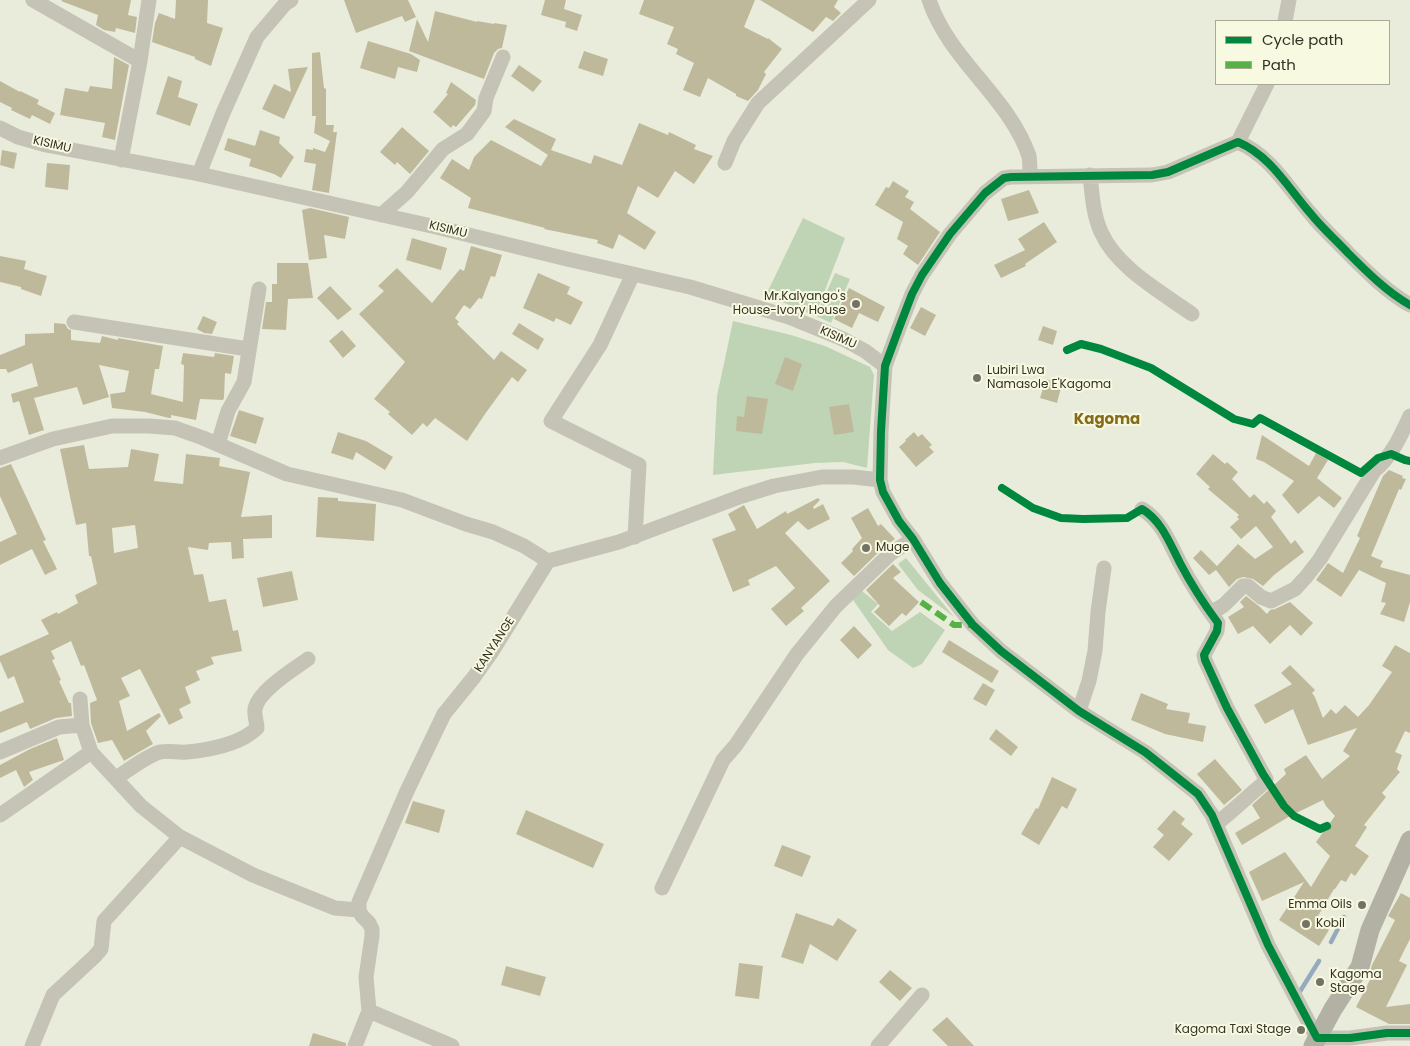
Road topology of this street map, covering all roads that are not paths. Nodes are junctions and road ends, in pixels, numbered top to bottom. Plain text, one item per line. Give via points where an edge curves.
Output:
1 (33, 0) edge
2 (149, 0) edge
3 (291, 0) edge
4 (869, 0) edge
5 (929, 0) edge
6 (1289, 0) edge
7 (1285, 20) edge
8 (503, 57) dead end
9 (140, 61) junction
10 (1266, 85) edge
11 (0, 128) edge
12 (1238, 142) junction
13 (121, 160) junction
14 (725, 163) dead end
15 (198, 174) junction
16 (1090, 175) junction
17 (1030, 176) junction
18 (381, 215) junction
19 (633, 274) junction
20 (259, 289) dead end
21 (1410, 305) edge
22 (1192, 314) dead end
23 (74, 322) dead end
24 (248, 349) junction
25 (885, 366) junction
26 (1410, 416) edge
27 (218, 444) junction
28 (0, 458) edge
29 (880, 480) junction
30 (1142, 509) dead end
31 (635, 536) junction
32 (913, 539) junction
33 (548, 561) junction
34 (1104, 568) dead end
35 (1211, 613) junction
36 (308, 659) dead end
37 (80, 699) dead end
38 (1079, 711) junction
39 (82, 725) junction
40 (0, 752) edge
41 (91, 752) junction
42 (116, 778) junction
43 (0, 815) edge
44 (1216, 824) junction
45 (180, 837) junction
46 (1410, 840) edge
47 (662, 888) dead end
48 (359, 910) junction
49 (922, 995) dead end
50 (369, 1011) junction
51 (1410, 1033) edge
52 (1315, 1042) edge
53 (32, 1046) edge
54 (355, 1046) edge
55 (452, 1046) edge
56 (878, 1046) edge

1 - 9 street
2 - 9 street
3 - 15 street via 257,37
4 - 14 street via 758,103 734,141
5 - 17 street via 942,30 1019,134 1029,158
6 - 7 street
8 - 18 street via 484,111 467,134 444,149 407,192
9 - 13 street
10 - 12 street
11 - 13 street, KISIMU via 46,145
12 - 16 street via 1168,172 1136,176
12 - 21 street via 1258,153 1311,215 1374,278
13 - 15 street, KISIMU
15 - 18 street, KISIMU
16 - 17 street
16 - 22 street via 1100,230 1113,253 1138,276
17 - 25 street via 998,181 950,234 912,294
18 - 19 street, KISIMU
19 - 25 street, KISIMU via 690,287 790,317 843,339
19 - 31 street via 600,345 552,421 638,465
20 - 24 street
23 - 24 street
24 - 27 street via 244,382 228,411
25 - 29 street
26 - 35 street via 1391,454 1374,471 1320,559 1295,589 1271,601 1248,586 1242,586 1224,605
27 - 28 street via 175,428 112,426 53,439
27 - 33 street via 287,474 402,500 494,532
29 - 31 street via 822,477 774,486
29 - 32 street via 889,505
30 - 35 street via 1168,536
31 - 33 street
32 - 38 street via 940,583 973,625 1000,651
32 - 47 street via 890,554 836,606 797,654 723,760
33 - 48 street, KANYANGE via 491,653 444,714 407,791 359,902
34 - 38 street via 1096,652
35 - 44 street via 1218,624 1204,655 1205,660 1266,779
36 - 42 street via 266,690 255,707 257,728 251,734 231,744 201,750 161,752
37 - 39 street
38 - 44 street via 1145,752 1198,794
39 - 40 street via 59,727
39 - 41 street
41 - 42 street
41 - 43 street
42 - 45 street via 141,806
44 - 52 street via 1268,945
45 - 48 street via 253,875 302,895 336,908
45 - 53 street via 104,921 101,949 53,995
46 - 52 main road via 1370,930 1360,967
48 - 50 street via 372,929 366,978
49 - 56 street
50 - 54 street
50 - 55 street
51 - 52 street

